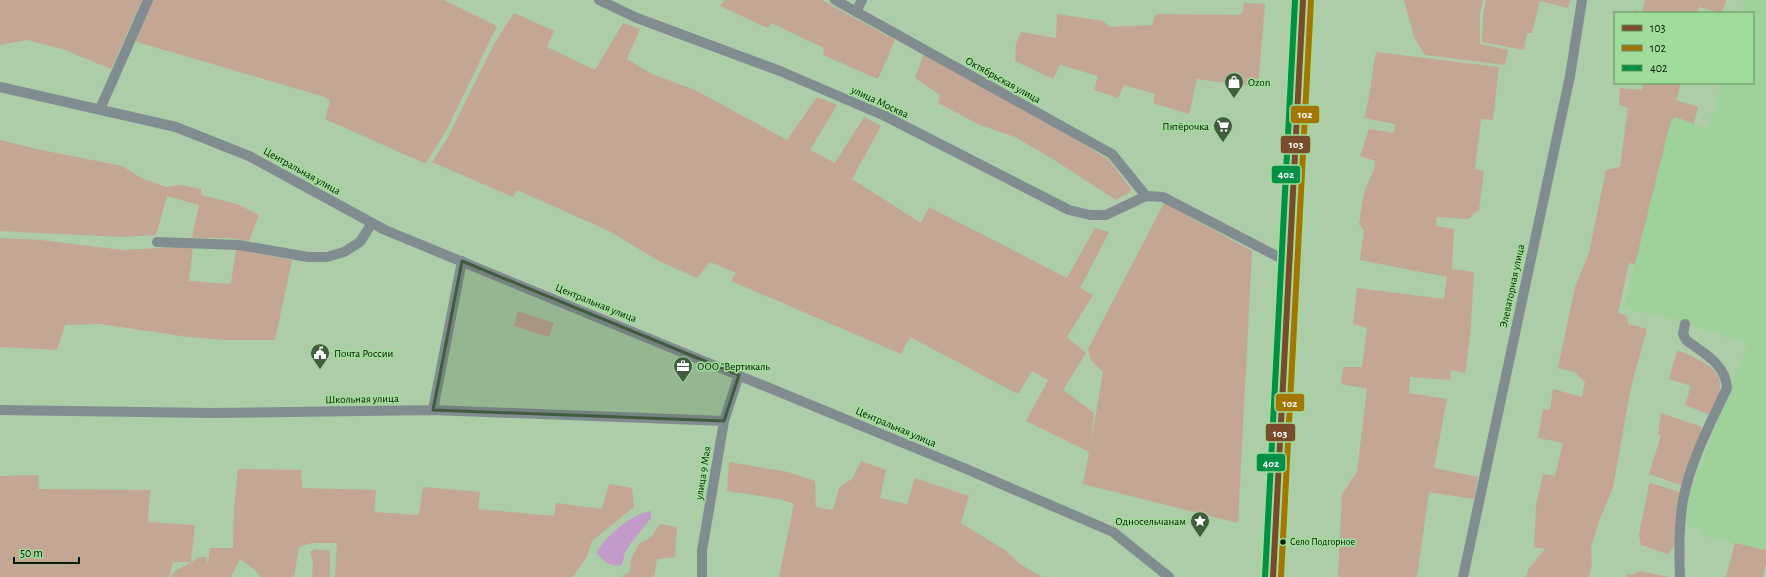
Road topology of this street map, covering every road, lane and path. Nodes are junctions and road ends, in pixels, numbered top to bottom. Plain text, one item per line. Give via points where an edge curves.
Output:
1 (148, 0) edge
2 (599, 0) edge
3 (835, 0) edge
4 (862, 0) edge
5 (1303, 0) edge
6 (1582, 0) edge
7 (856, 12) junction
8 (0, 87) edge
9 (100, 109) junction
10 (1146, 196) junction
11 (372, 223) junction
12 (157, 242) dead end
13 (462, 261) junction
14 (1290, 263) junction
15 (1686, 324) dead end
16 (739, 375) junction
17 (0, 410) edge
18 (433, 410) junction
19 (724, 420) junction
20 (702, 577) edge
21 (1169, 577) edge
22 (1274, 577) edge
23 (1463, 577) edge
24 (1680, 577) edge

1 - 9 street
2 - 10 street, улица Москва via 637,18 780,71 885,116 1069,210 1090,215 1106,215
3 - 7 street, Октябрьская улица
4 - 7 street
5 - 14 main road
6 - 23 street, Элеваторная улица via 1570,76
7 - 10 street, Октябрьская улица via 1112,154
8 - 9 street, Центральная улица
9 - 11 street, Центральная улица via 176,127 249,156
10 - 14 street via 1163,197
11 - 12 street via 360,242 344,252 327,257 308,257 238,245
11 - 13 street, Центральная улица
13 - 16 street, Центральная улица
13 - 18 street
14 - 22 main road
15 - 24 street via 1686,340 1722,369 1727,388 1699,448 1683,500
16 - 19 street, улица 9 Мая
16 - 21 street, Центральная улица via 1113,532
17 - 18 street, Школьная улица via 212,413
18 - 19 street, Школьная улица via 694,421
19 - 20 street, улица 9 Мая via 702,551

